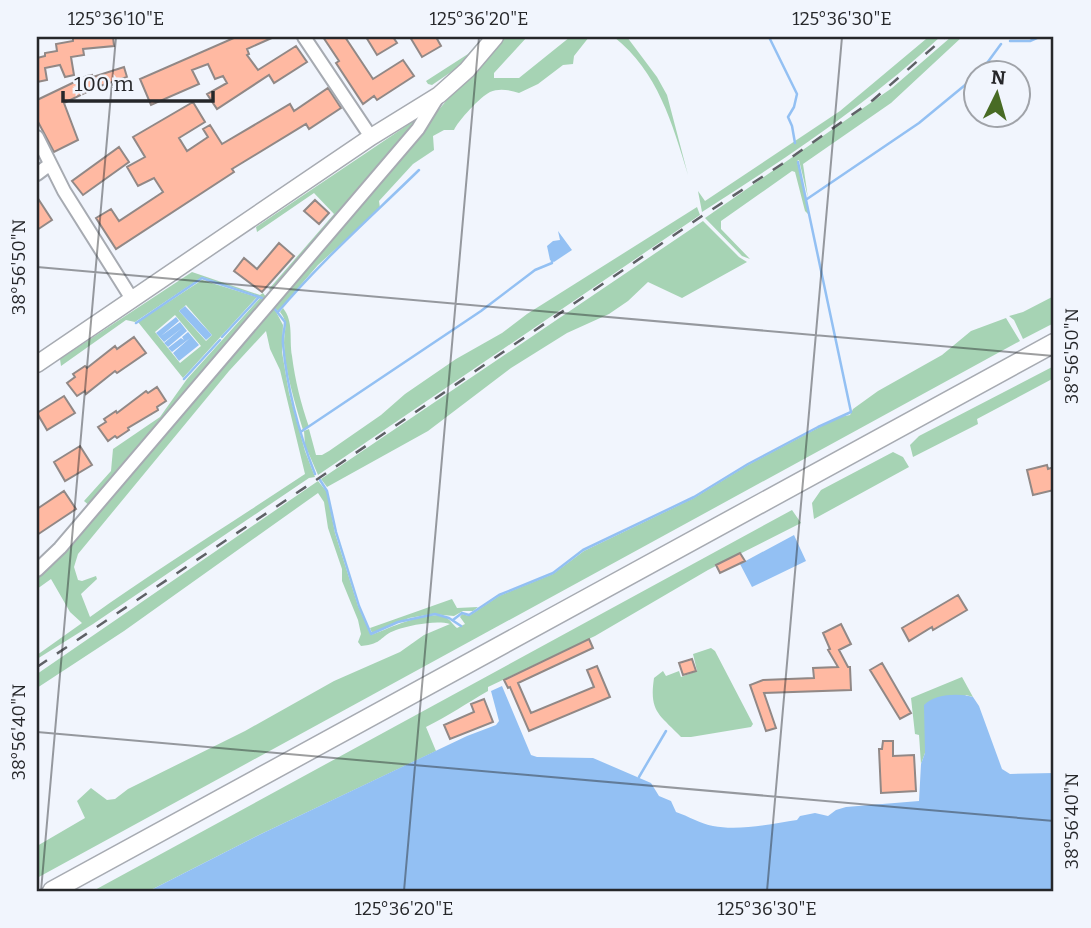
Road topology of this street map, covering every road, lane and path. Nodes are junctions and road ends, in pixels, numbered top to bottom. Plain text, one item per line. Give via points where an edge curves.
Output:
1 (304, 37) edge
2 (495, 37) edge
3 (439, 95) junction
4 (37, 137) edge
5 (371, 137) junction
6 (49, 165) junction
7 (37, 174) edge
8 (132, 299) junction
9 (1054, 343) edge
10 (37, 365) edge
11 (37, 570) edge
12 (52, 891) edge

1 - 5 street
2 - 3 main road
3 - 5 main road
3 - 11 street via 418,129
4 - 6 street
5 - 8 main road
6 - 7 street
6 - 8 street
8 - 10 main road
9 - 12 highway

